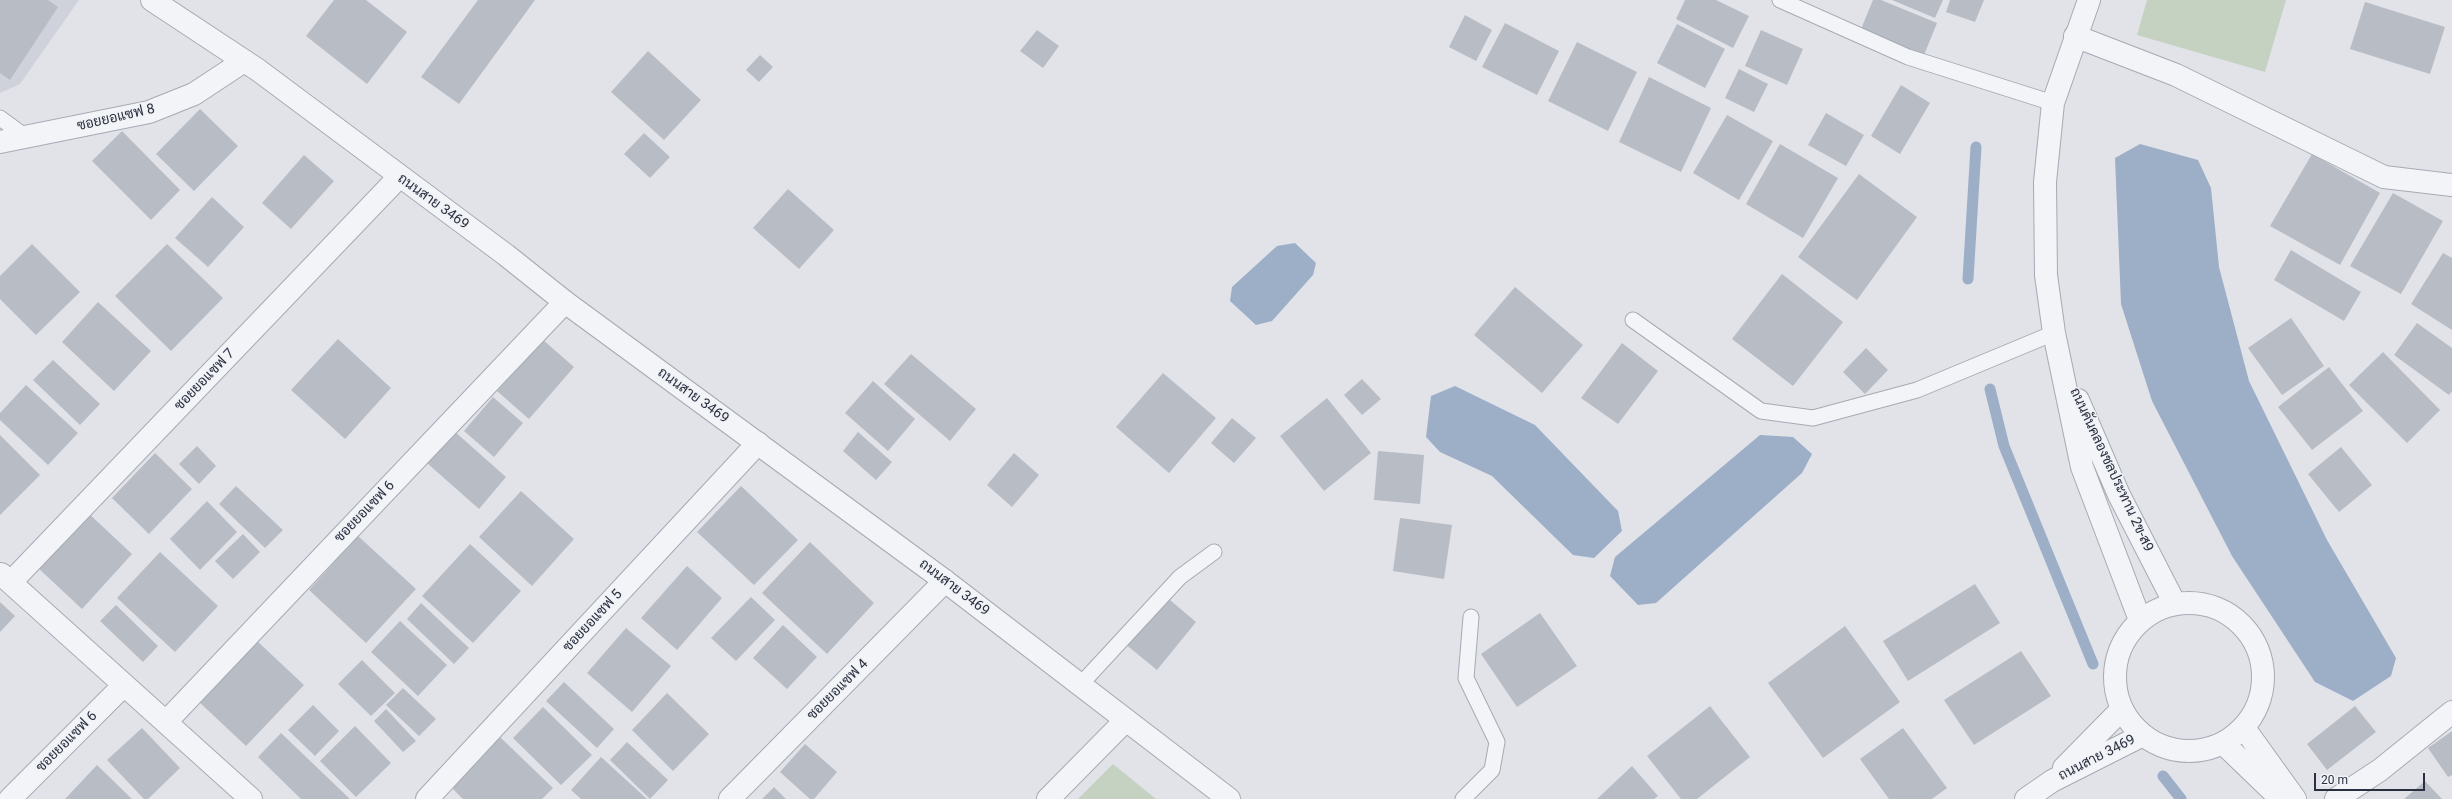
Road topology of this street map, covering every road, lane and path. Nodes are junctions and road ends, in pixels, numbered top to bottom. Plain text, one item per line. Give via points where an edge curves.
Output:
1 (152, 0) edge
2 (1780, 0) edge
3 (2089, 0) edge
4 (2075, 36) junction
5 (244, 61) junction
6 (2053, 103) junction
7 (0, 118) edge
8 (26, 136) junction
9 (0, 142) edge
10 (399, 177) junction
11 (2452, 185) edge
12 (565, 302) junction
13 (1633, 320) dead end
14 (2054, 333) junction
15 (2059, 356) junction
16 (758, 443) junction
17 (1214, 552) dead end
18 (6, 578) edge
19 (945, 581) junction
20 (2175, 604) junction
21 (1470, 617) dead end
22 (2140, 620) junction
23 (1081, 684) junction
24 (124, 685) junction
25 (2122, 709) junction
26 (2452, 712) edge
27 (1125, 721) junction
28 (166, 722) junction
29 (2244, 728) junction
30 (2143, 735) junction
31 (2224, 744) junction
32 (2052, 781) junction
33 (10, 799) edge
34 (251, 799) edge
35 (427, 799) edge
36 (730, 799) edge
37 (1048, 799) edge
38 (1229, 799) edge
39 (1463, 799) edge
40 (2026, 799) edge
41 (2281, 799) edge
42 (2295, 799) edge
43 (2336, 799) edge

1 - 5 street, ถนนสาย 3469
2 - 6 lane via 1908,57
3 - 4 street, ถนนคันคลองชลประทาน 2ข-ส9
4 - 6 street, ถนนคันคลองชลประทาน 2ข-ส9
4 - 11 street via 2176,75 2384,177
5 - 8 street, ซอยยอแซฟ 8 via 194,94 149,112
5 - 10 street, ถนนสาย 3469
6 - 14 street, ถนนคันคลองชลประทาน 2ข-ส9 via 2045,182 2046,275
7 - 8 lane
8 - 9 street, ซอยยอแซฟ 8
10 - 12 street, ถนนสาย 3469 via 506,255
10 - 18 street, ซอยยอแซฟ 7
12 - 16 street, ถนนสาย 3469
12 - 28 street, ซอยยอแซฟ 6
13 - 14 lane via 1761,411 1813,418 1917,390
14 - 15 street, ถนนคันคลองชลประทาน 2ข-ส9
15 - 20 street, ถนนคันคลองชลประทาน 2ข-ส9 via 2119,495
15 - 22 street, ถนนคันคลองชลประทาน 2ข-ส9 via 2082,467
16 - 19 street, ถนนสาย 3469
16 - 35 street, ซอยยอแซฟ 5
17 - 23 lane via 1180,577
18 - 24 street
19 - 23 street, ถนนสาย 3469
19 - 36 street, ซอยยอแซฟ 4
20 - 22 street via 2157,610
20 - 29 street via 2195,603 2231,616 2246,629 2257,645 2263,664 2264,683 2260,703
21 - 39 lane via 1466,678 1497,742 1492,770
22 - 25 street via 2127,635 2118,653 2115,671 2116,691
23 - 27 street, ถนนสาย 3469
24 - 28 street
24 - 33 street, ซอยยอแซฟ 6
25 - 30 street via 2132,726
25 - 32 street, ถนนสาย 3469
26 - 43 street via 2380,770
27 - 37 street
27 - 38 street, ถนนสาย 3469
28 - 34 street
29 - 31 street
29 - 42 street
30 - 31 street via 2164,748 2183,752 2203,751
30 - 32 street, ถนนสาย 3469
31 - 41 street
32 - 40 street, ถนนสาย 3469

